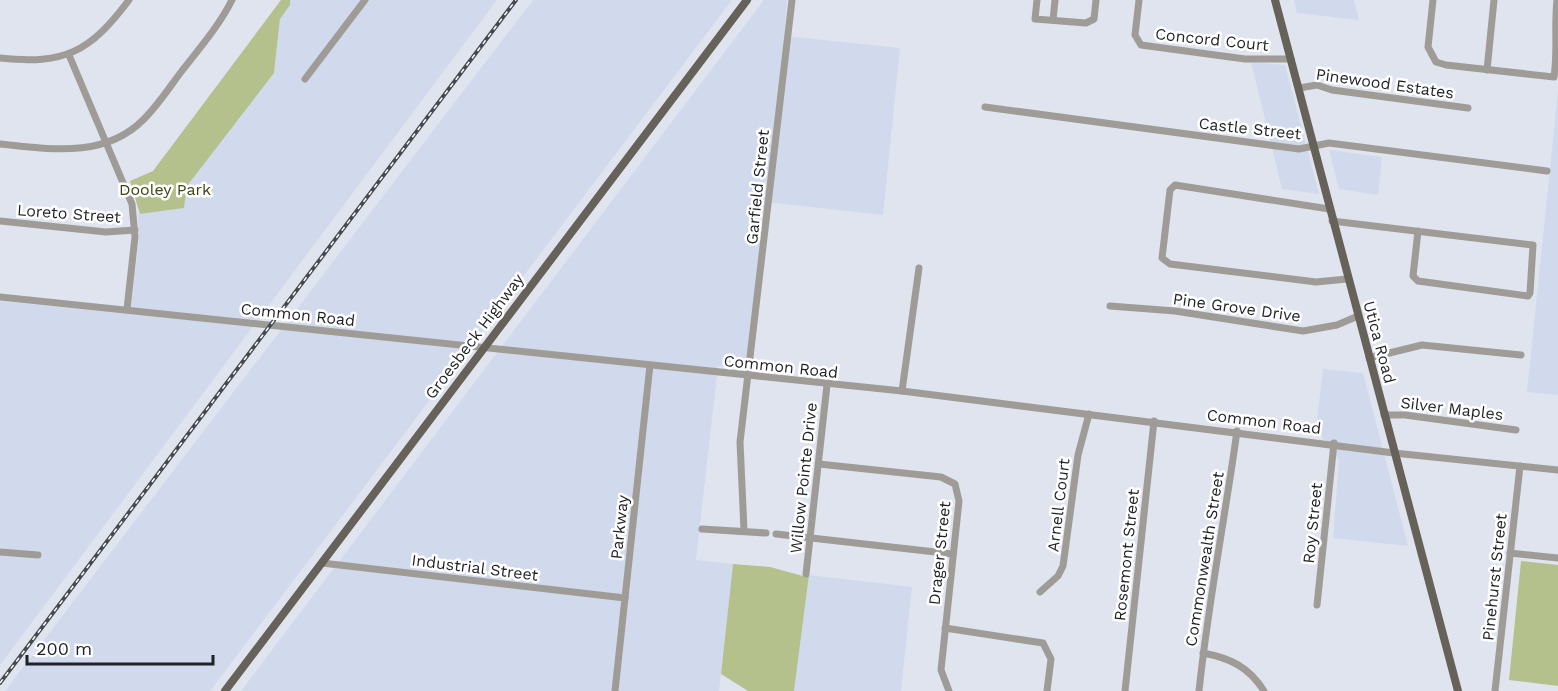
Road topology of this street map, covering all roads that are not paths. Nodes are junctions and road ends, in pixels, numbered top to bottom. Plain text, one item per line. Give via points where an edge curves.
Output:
1 (129, 0) edge
2 (232, 0) edge
3 (365, 0) edge
4 (747, 0) edge
5 (792, 0) edge
6 (1037, 0) edge
7 (1055, 0) edge
8 (1096, 0) edge
9 (1138, 0) edge
10 (1275, 0) edge
11 (1433, 0) edge
12 (1494, 0) edge
13 (1557, 0) edge
14 (1053, 20) junction
15 (69, 55) junction
16 (0, 58) edge
17 (1291, 59) junction
18 (1487, 70) junction
19 (305, 79) dead end
20 (1299, 88) junction
21 (985, 107) dead end
22 (1468, 108) dead end
23 (107, 141) junction
24 (0, 144) edge
25 (1314, 146) junction
26 (1547, 171) dead end
27 (1329, 209) junction
28 (0, 221) edge
29 (1332, 221) junction
30 (135, 230) junction
31 (1418, 231) junction
32 (919, 268) dead end
33 (1347, 279) junction
34 (0, 297) edge
35 (1110, 306) dead end
36 (127, 309) junction
37 (1358, 316) junction
38 (484, 348) junction
39 (1521, 355) dead end
40 (1369, 358) junction
41 (650, 365) junction
42 (749, 376) junction
43 (828, 385) junction
44 (902, 391) junction
45 (1089, 414) junction
46 (1384, 415) junction
47 (1154, 421) junction
48 (1516, 430) dead end
49 (1237, 431) junction
50 (1334, 443) junction
51 (1394, 453) junction
52 (819, 464) junction
53 (1520, 466) junction
54 (1558, 470) edge
55 (702, 529) dead end
56 (744, 530) junction
57 (766, 533) dead end
58 (776, 534) dead end
59 (810, 538) junction
60 (0, 552) edge
61 (1510, 553) junction
62 (953, 554) junction
63 (38, 555) dead end
64 (1558, 558) edge
65 (322, 563) junction
66 (806, 574) dead end
67 (1040, 592) dead end
68 (625, 598) junction
69 (1317, 605) dead end
70 (945, 628) junction
71 (1203, 653) junction
72 (225, 691) edge
73 (615, 691) edge
74 (949, 691) edge
75 (1047, 691) edge
76 (1125, 691) edge
77 (1200, 691) edge
78 (1264, 691) edge
79 (1458, 691) edge
80 (1495, 691) edge

1 - 15 street via 97,38
2 - 23 street via 152,111 130,131
3 - 19 street
4 - 38 main road, Groesbeck Highway
5 - 42 street, Garfield Street
6 - 14 street via 1035,19
7 - 14 street
8 - 14 street via 1094,19 1086,23
9 - 17 street, Concord Court via 1135,35 1141,45 1245,59
10 - 17 main road, Utica Road
11 - 18 street via 1430,56 1440,64
12 - 18 street
13 - 18 street via 1554,77
15 - 16 street via 37,61
15 - 23 street
17 - 20 main road, Utica Road
20 - 22 street, Pinewood Estates via 1320,85 1332,90
20 - 25 main road, Utica Road
21 - 25 street, Castle Street via 1299,149
23 - 24 street via 66,150
23 - 30 street via 129,194
25 - 26 street, Castle Street via 1329,143
25 - 27 main road, Utica Road
27 - 29 main road, Utica Road
27 - 33 street via 1175,185 1170,190 1162,258 1170,264 1304,281
28 - 30 street, Loreto Street via 106,232
29 - 31 street
29 - 33 main road, Utica Road
30 - 36 street
31 - 31 street via 1533,245 1530,293 1528,296 1418,281 1413,276
32 - 44 street
33 - 37 main road, Utica Road
34 - 36 street, Common Road
35 - 37 street, Pine Grove Drive via 1175,311 1303,331 1331,327
36 - 38 street, Common Road
37 - 40 main road, Utica Road
38 - 41 street, Common Road
38 - 65 main road, Groesbeck Highway
39 - 40 street via 1422,345
40 - 46 main road, Utica Road
41 - 42 street, Common Road
41 - 68 street, Parkway
42 - 43 street, Common Road
42 - 56 street, Garfield Street via 740,451
43 - 44 street, Common Road
43 - 52 street, Willow Pointe Drive
44 - 45 street, Common Road
45 - 47 street, Common Road
45 - 67 street, Arnell Court via 1078,455 1063,566
46 - 48 street, Silver Maples via 1405,414
46 - 51 main road, Utica Road
47 - 49 street, Common Road
47 - 76 street, Rosemont Street
49 - 50 street, Common Road
49 - 71 street, Commonwealth Street
50 - 51 street, Common Road
50 - 69 street, Roy Street
51 - 53 street, Common Road
51 - 79 main road, Utica Road
52 - 59 street, Willow Pointe Drive
52 - 62 street, Drager Street via 951,481 958,494
53 - 54 street, Common Road
53 - 61 street, Pinehurst Street
55 - 56 street
56 - 57 street
58 - 59 street
59 - 62 street
59 - 66 street, Willow Pointe Drive
60 - 63 street
61 - 64 street
61 - 80 street, Pinehurst Street
62 - 70 street, Drager Street
65 - 68 street, Industrial Street
65 - 72 main road, Groesbeck Highway
68 - 73 street, Parkway
70 - 74 street, Drager Street via 941,670
70 - 75 street via 1043,643 1051,659
71 - 77 street, Commonwealth Street
71 - 78 street via 1238,663

